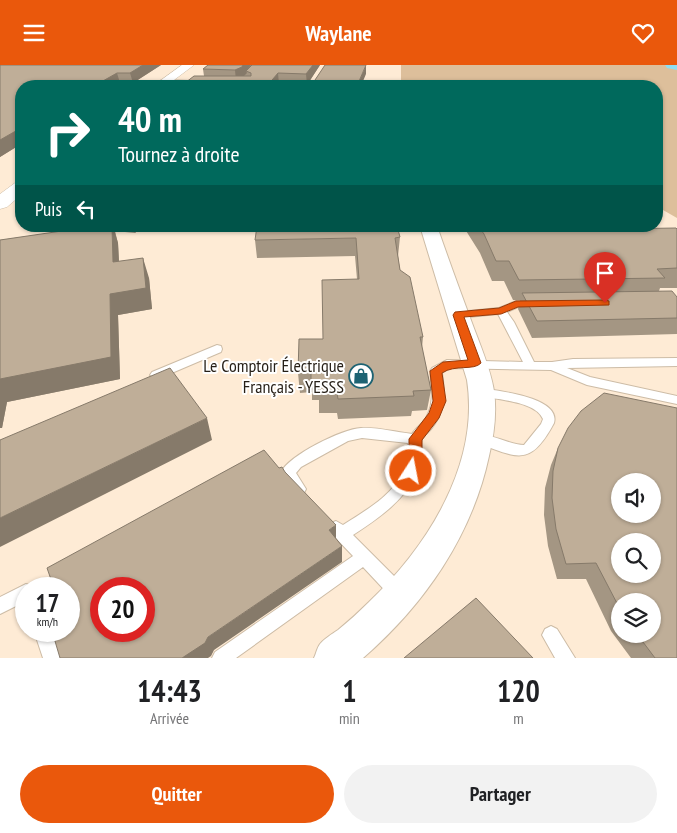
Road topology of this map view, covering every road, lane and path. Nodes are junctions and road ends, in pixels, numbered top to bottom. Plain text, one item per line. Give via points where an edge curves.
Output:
1 (189, 65) edge
2 (169, 80) edge
3 (15, 192) edge
4 (0, 203) edge
5 (430, 232) edge
6 (545, 304) edge
7 (501, 311) junction
8 (458, 315) junction
9 (217, 349) dead end
10 (677, 362) edge
11 (475, 363) junction
12 (530, 365) junction
13 (552, 366) junction
14 (144, 381) edge
15 (481, 392) junction
16 (677, 400) edge
17 (479, 438) junction
18 (415, 439) junction
19 (307, 497) edge
20 (327, 519) edge
21 (341, 533) junction
22 (363, 558) junction
23 (401, 595) junction
24 (15, 598) edge
25 (0, 606) edge
26 (551, 635) dead end
27 (47, 642) edge
28 (52, 658) edge
29 (221, 658) edge
30 (333, 658) edge
31 (566, 658) edge

1 - 2 street
3 - 4 street
5 - 8 street
6 - 7 lane via 516,304
7 - 8 lane
7 - 12 lane
8 - 11 street
9 - 14 lane
10 - 13 lane
11 - 12 lane
11 - 15 street
11 - 18 lane via 447,364 436,371 439,401 435,415
12 - 13 lane
13 - 16 lane via 587,381
15 - 17 street
15 - 17 lane via 533,404 549,418 532,446 525,450
17 - 23 street via 473,472 458,511 438,548
18 - 19 lane via 362,433 344,436 296,463 288,472 293,483
18 - 21 lane via 411,471 393,495 376,511
20 - 21 lane
21 - 22 lane
22 - 23 lane
22 - 29 lane
23 - 30 street via 362,635
24 - 25 lane
26 - 31 lane
27 - 28 lane

